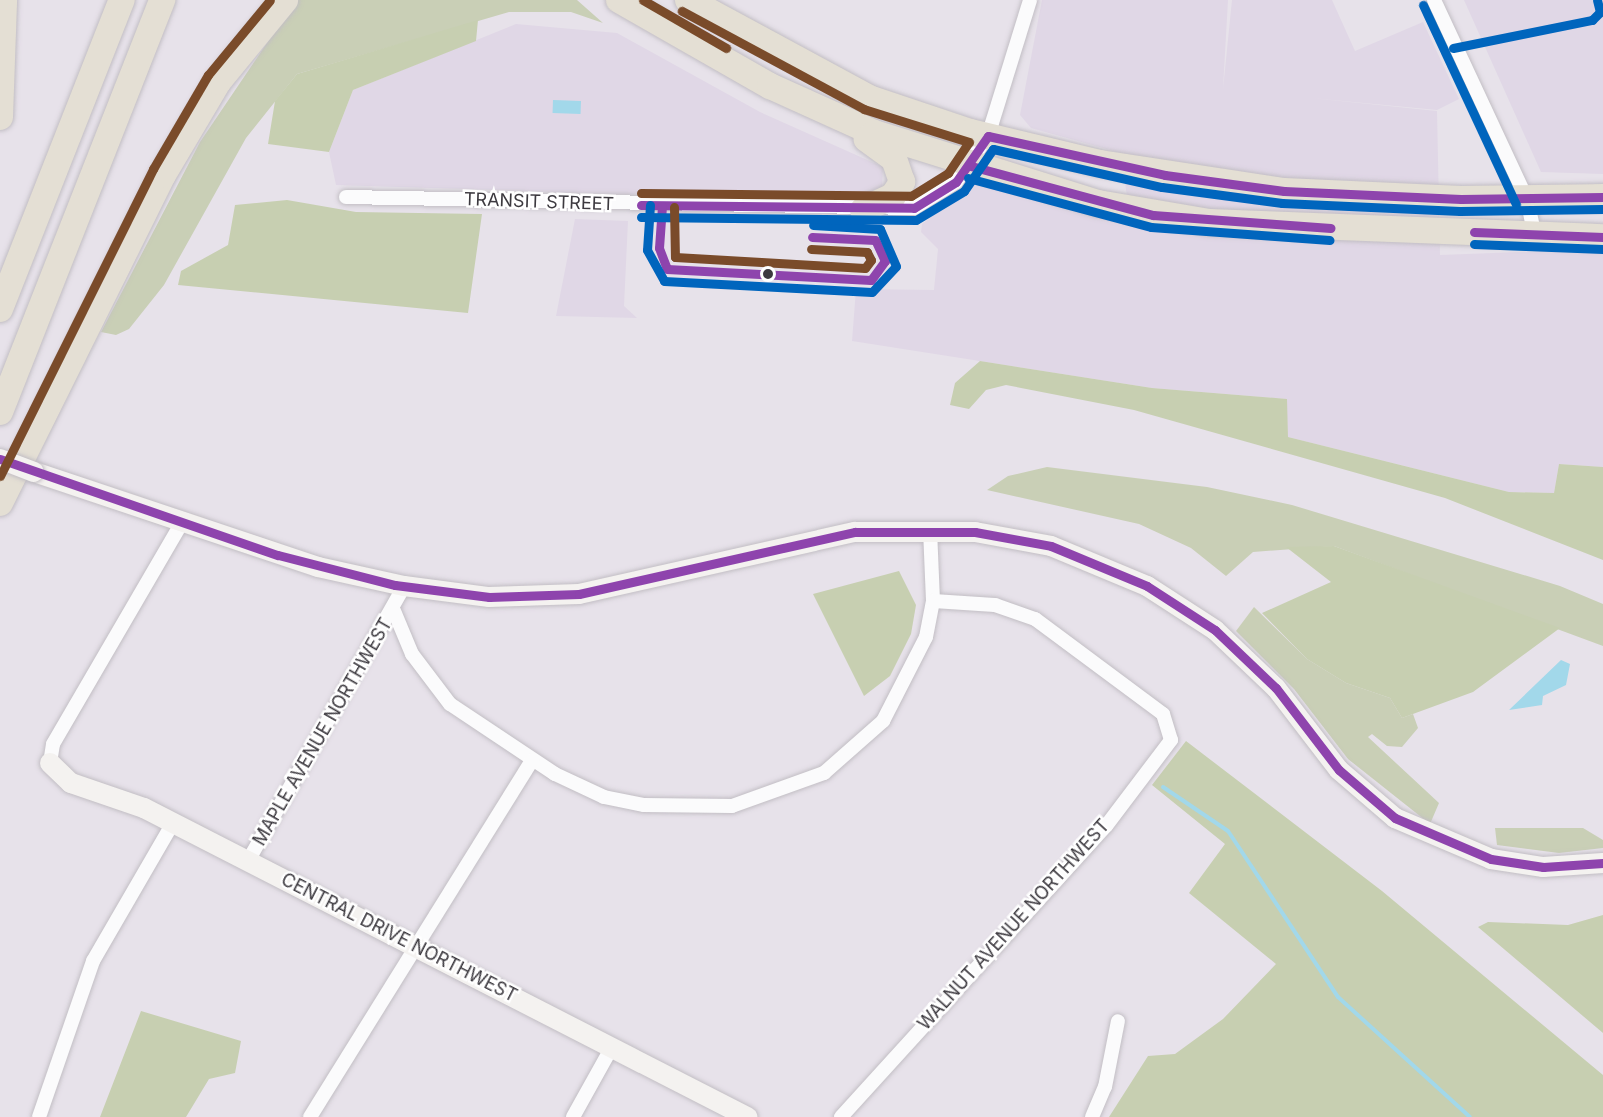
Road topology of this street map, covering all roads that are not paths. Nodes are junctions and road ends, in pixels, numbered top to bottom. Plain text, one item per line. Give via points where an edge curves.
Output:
1 (4, 0) edge
2 (122, 0) edge
3 (162, 0) edge
4 (263, 0) edge
5 (285, 0) edge
6 (619, 0) edge
7 (688, 0) edge
8 (695, 0) edge
9 (1030, 0) edge
10 (1434, 0) edge
11 (724, 21) junction
12 (218, 82) junction
13 (829, 113) junction
14 (0, 117) edge
15 (988, 136) junction
16 (970, 166) junction
17 (346, 196) dead end
18 (1603, 197) edge
19 (1527, 199) junction
20 (863, 210) junction
21 (1534, 233) junction
22 (1603, 237) edge
23 (0, 309) edge
24 (0, 412) edge
25 (0, 459) edge
26 (0, 503) edge
27 (180, 524) junction
28 (930, 530) junction
29 (399, 600) junction
30 (933, 601) junction
31 (532, 760) junction
32 (50, 763) joint
33 (173, 823) junction
34 (248, 861) junction
35 (1603, 863) edge
36 (414, 946) junction
37 (1119, 1021) dead end
38 (612, 1047) junction
39 (39, 1117) edge
40 (310, 1117) edge
41 (573, 1117) edge
42 (747, 1117) edge
43 (841, 1117) edge
44 (1092, 1117) edge

1 - 14 highway
2 - 23 highway
3 - 24 highway
4 - 12 highway via 221,61
5 - 12 highway
6 - 13 highway
7 - 11 highway
8 - 11 highway
9 - 15 street, TRANSIT STREET
10 - 19 street
11 - 15 highway via 869,98
12 - 26 highway via 138,224
13 - 16 highway
13 - 20 highway via 883,151 902,173 893,196
15 - 16 street, TRANSIT STREET
15 - 19 highway via 1109,165 1260,189
16 - 20 street, TRANSIT STREET via 947,190 923,204
16 - 21 highway via 1098,202 1184,220
17 - 20 street, TRANSIT STREET
18 - 19 highway
19 - 21 street
21 - 22 highway
25 - 27 main road, bridge
27 - 29 main road
27 - 32 street via 53,744
28 - 29 main road via 816,537 558,597
28 - 30 street
28 - 35 main road via 1051,546 1116,570 1172,600 1256,668 1358,789 1417,830 1465,851 1518,864
29 - 31 street via 412,654 450,704
29 - 34 street, MAPLE AVENUE NORTHWEST
30 - 31 street via 922,648 883,721 862,744 803,783 732,806 644,805 585,789
30 - 43 street, WALNUT AVENUE NORTHWEST via 995,605 1035,619 1129,687 1169,725 1166,750 1106,826
31 - 36 street
32 - 33 main road, CENTRAL DRIVE NORTHWEST via 71,783
33 - 34 main road, CENTRAL DRIVE NORTHWEST
33 - 39 street via 93,961
34 - 36 main road, CENTRAL DRIVE NORTHWEST
36 - 38 main road, CENTRAL DRIVE NORTHWEST
36 - 40 street
37 - 44 street via 1105,1087
38 - 41 street
38 - 42 main road, CENTRAL DRIVE NORTHWEST

